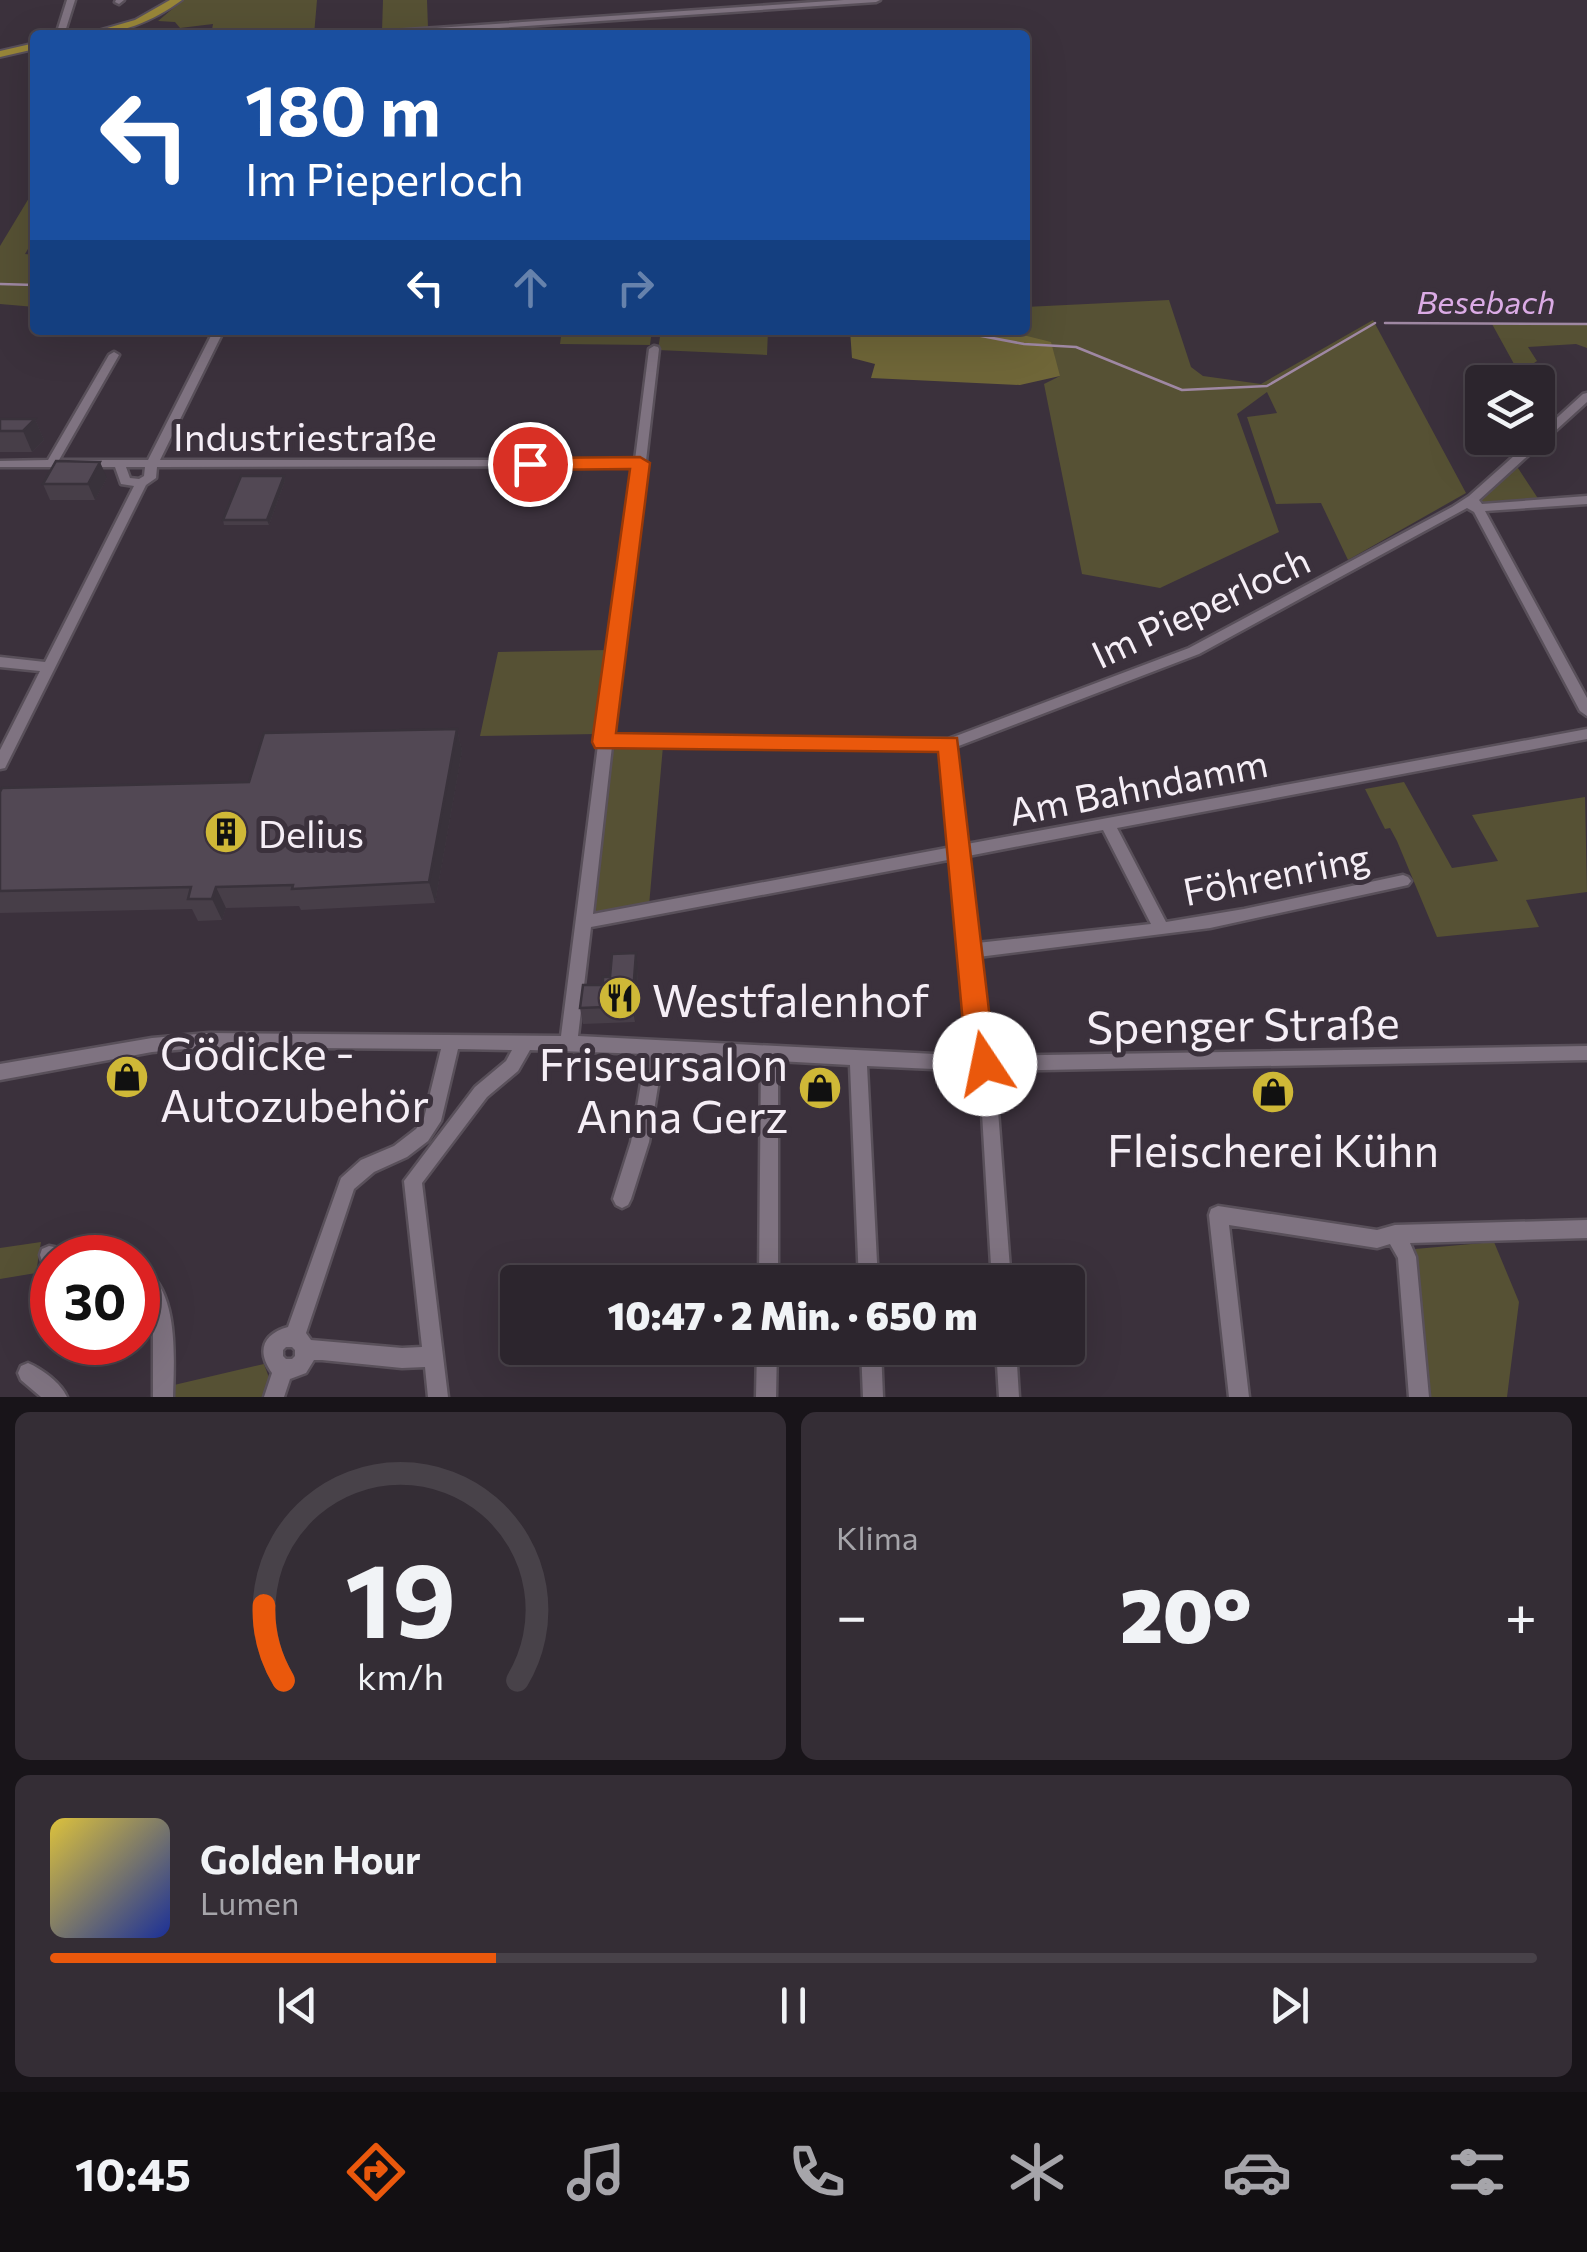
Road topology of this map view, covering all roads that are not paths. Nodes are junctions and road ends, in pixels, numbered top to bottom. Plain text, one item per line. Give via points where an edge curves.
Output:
1 (71, 0) edge
2 (176, 0) edge
3 (873, 0) edge
4 (62, 30) edge
5 (107, 30) edge
6 (446, 30) edge
7 (30, 49) edge
8 (0, 54) edge
9 (216, 335) edge
10 (654, 349) dead end
11 (114, 355) dead end
12 (1587, 396) edge
13 (640, 463) junction
14 (0, 464) edge
15 (50, 465) junction
16 (120, 466) junction
17 (151, 466) junction
18 (141, 484) junction
19 (1587, 500) edge
20 (1475, 503) junction
21 (105, 557) joint
22 (0, 662) edge
23 (50, 667) junction
24 (1587, 711) edge
25 (1587, 734) edge
26 (604, 742) junction
27 (948, 744) junction
28 (0, 764) edge
29 (1108, 825) junction
30 (959, 854) junction
31 (1402, 881) dead end
32 (584, 922) junction
33 (1161, 928) junction
34 (969, 951) junction
35 (451, 1042) junction
36 (534, 1043) junction
37 (569, 1043) junction
38 (656, 1048) junction
39 (1587, 1053) edge
40 (770, 1054) junction
41 (858, 1059) junction
42 (985, 1064) junction
43 (0, 1072) edge
44 (622, 1199) dead end
45 (1587, 1228) edge
46 (1396, 1234) junction
47 (768, 1265) edge
48 (867, 1265) edge
49 (1001, 1265) edge
50 (160, 1327) edge
51 (300, 1343) junction
52 (433, 1356) junction
53 (767, 1365) edge
54 (871, 1365) edge
55 (1007, 1365) edge
56 (28, 1373) dead end
57 (57, 1397) edge
58 (163, 1397) edge
59 (274, 1397) edge
60 (438, 1397) edge
61 (766, 1397) edge
62 (873, 1397) edge
63 (1010, 1397) edge
64 (1239, 1397) edge
65 (1419, 1397) edge

1 - 4 street
2 - 5 main road
3 - 6 street
7 - 8 main road
9 - 17 street
10 - 13 street
11 - 15 street
12 - 20 street, Im Pieperloch
13 - 17 street, Industriestraße
13 - 26 street
14 - 15 street, Industriestraße
15 - 16 street, Industriestraße
16 - 17 street, Industriestraße
16 - 18 street, Industriestraße via 125,480
17 - 18 street, Industriestraße via 152,475
18 - 21 street
19 - 20 street
20 - 24 street
20 - 27 street, Im Pieperloch via 1178,658
21 - 23 street
22 - 23 street
23 - 28 street
25 - 29 street, Am Bahndamm
26 - 27 street, Im Pieperloch
26 - 32 street
27 - 30 street
29 - 30 street, Am Bahndamm
29 - 33 street, Föhrenring
30 - 32 street, Am Bahndamm
30 - 34 street
31 - 33 street, Föhrenring
32 - 37 street
33 - 34 street, Föhrenring
34 - 42 street
35 - 36 street, Spenger Straße
35 - 43 street, Spenger Straße via 209,1040
35 - 51 street via 426,1132 402,1154 366,1166 346,1184
36 - 37 street, Spenger Straße
36 - 52 street via 481,1092 414,1180
37 - 38 street, Spenger Straße
38 - 40 street, Spenger Straße
38 - 44 street via 640,1142
39 - 42 street, Spenger Straße
40 - 41 street, Spenger Straße
40 - 47 street
41 - 42 street, Spenger Straße
41 - 48 street
42 - 49 street
45 - 46 street
46 - 64 street via 1377,1239 1218,1215
46 - 65 street via 1407,1258
50 - 58 street
51 - 52 street
51 - 59 street via 298,1364 283,1369
52 - 60 street
53 - 61 street
54 - 62 street
55 - 63 street
56 - 57 street

